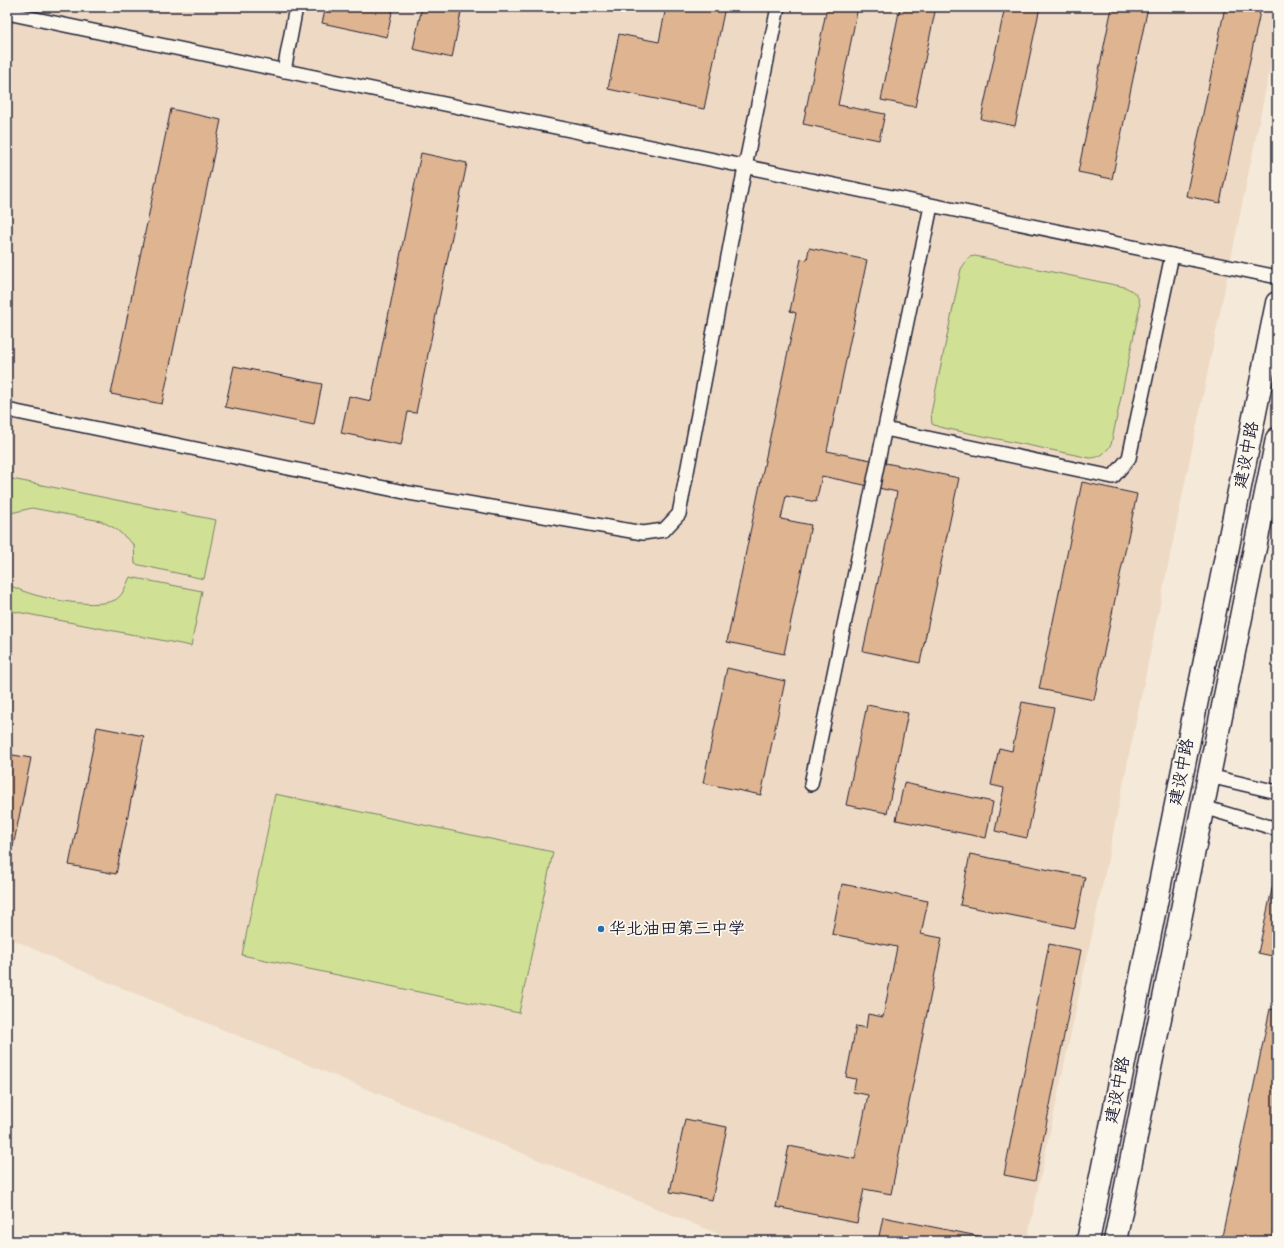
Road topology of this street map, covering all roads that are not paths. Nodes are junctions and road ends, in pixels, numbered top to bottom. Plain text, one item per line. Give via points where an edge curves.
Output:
1 (296, 7) edge
2 (778, 7) edge
3 (7, 13) edge
4 (284, 71) junction
5 (745, 167) junction
6 (931, 206) junction
7 (1172, 255) junction
8 (1277, 277) edge
9 (1277, 303) edge
10 (7, 410) edge
11 (885, 430) junction
12 (1277, 439) edge
13 (1209, 776) junction
14 (811, 784) dead end
15 (1277, 792) edge
16 (1202, 807) junction
17 (1277, 828) edge
18 (1088, 1241) edge
19 (1115, 1241) edge

1 - 4 lane
2 - 5 lane
3 - 4 lane
4 - 5 lane
5 - 6 lane
5 - 10 lane via 679,514 664,530 643,533 409,493
6 - 7 lane
6 - 11 lane
7 - 8 lane
7 - 11 lane via 1129,458 1113,477
9 - 18 main road, 建设中路
11 - 14 lane
12 - 13 main road, 建设中路
13 - 15 lane
13 - 16 main road, 建设中路
16 - 17 lane
16 - 19 main road, 建设中路

